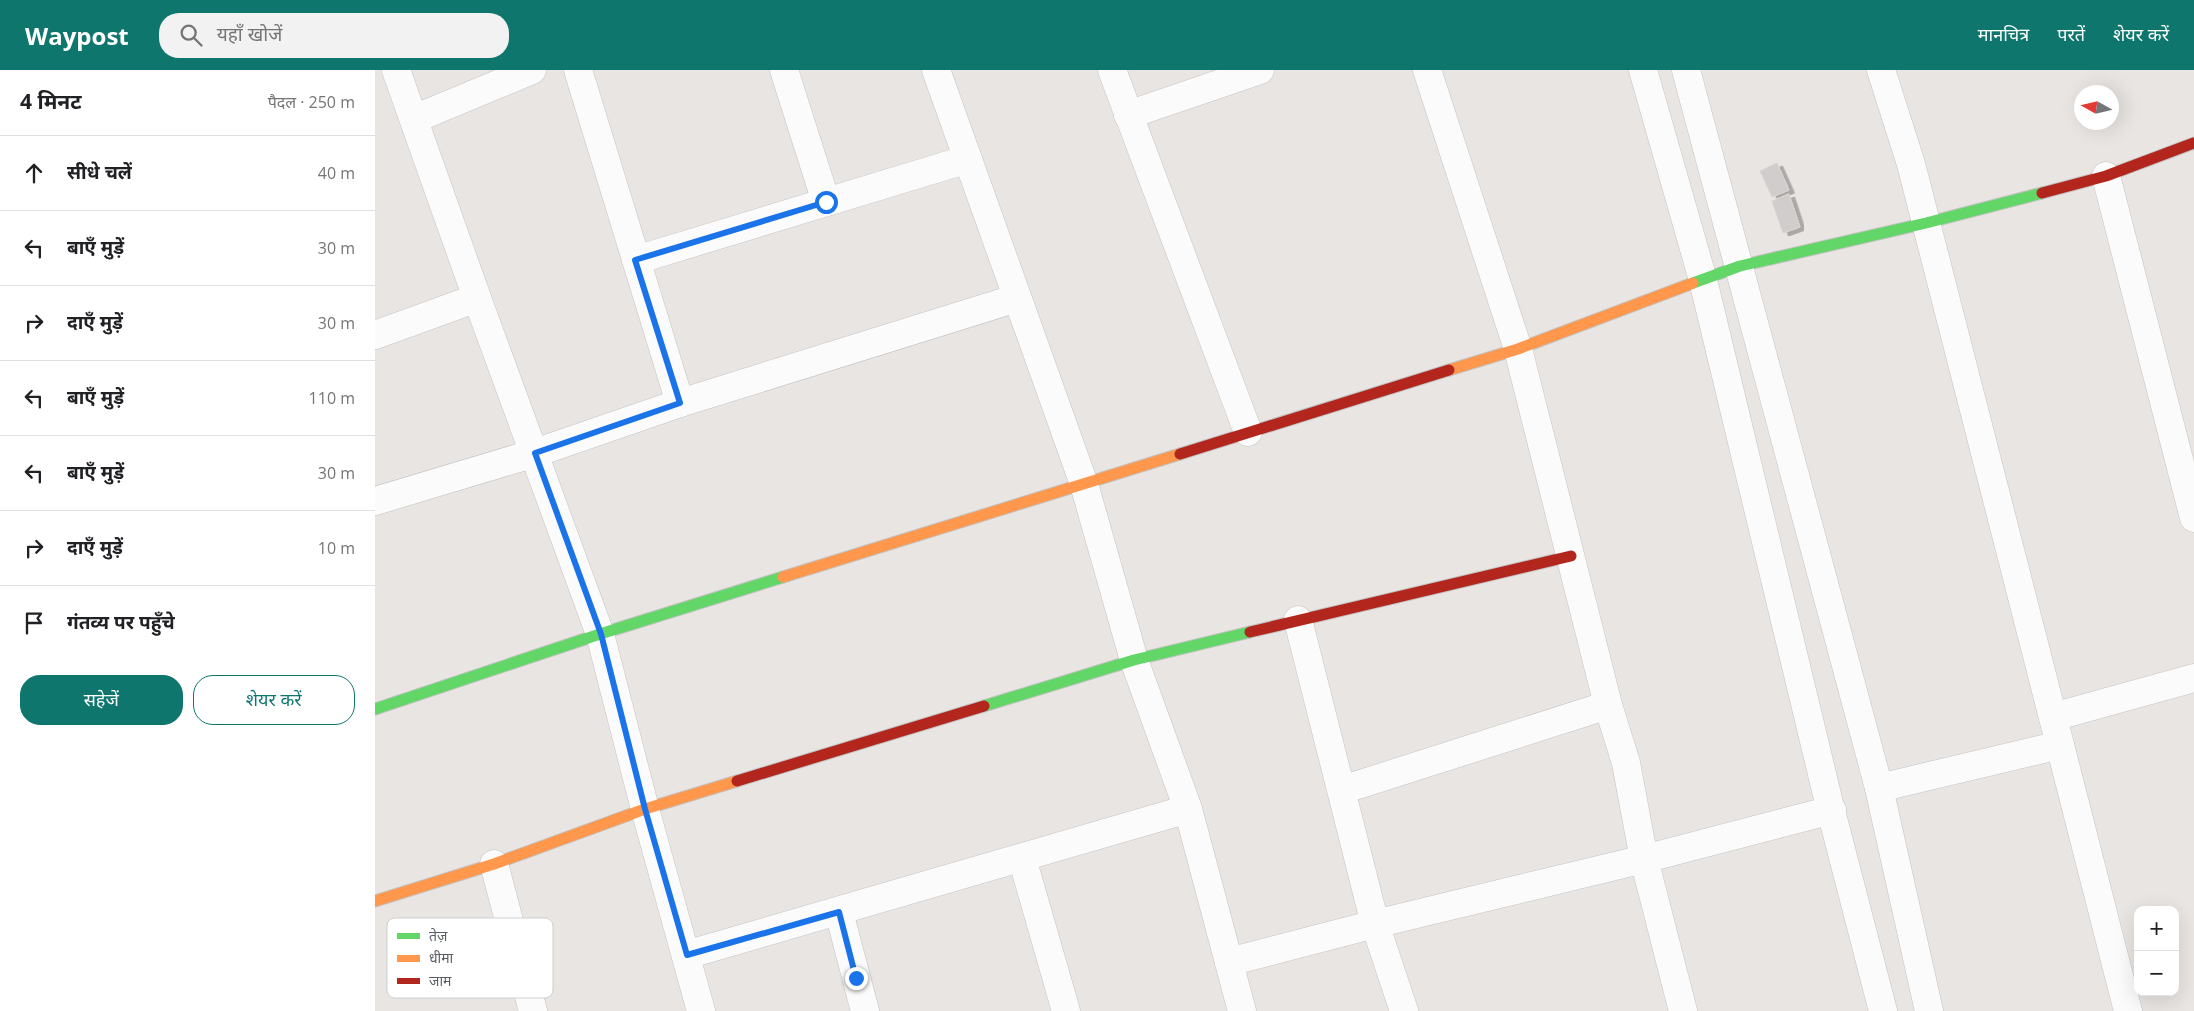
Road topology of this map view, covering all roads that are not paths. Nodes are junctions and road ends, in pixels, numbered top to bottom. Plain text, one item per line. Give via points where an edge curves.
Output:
1 (396, 70) edge
2 (532, 70) edge
3 (578, 70) edge
4 (784, 70) edge
5 (936, 70) edge
6 (1112, 70) edge
7 (1260, 70) edge
8 (1427, 70) edge
9 (1643, 70) edge
10 (1686, 70) edge
11 (1881, 70) edge
12 (1129, 115) junction
13 (414, 119) junction
14 (2194, 143) edge
15 (968, 159) junction
16 (2106, 176) junction
17 (826, 202) junction
18 (1926, 223) junction
19 (635, 260) junction
20 (1740, 266) junction
21 (1703, 280) junction
22 (477, 298) junction
23 (1017, 298) junction
24 (375, 335) edge
25 (1518, 349) junction
26 (680, 403) junction
27 (1249, 432) junction
28 (535, 453) junction
29 (1083, 484) junction
30 (375, 501) edge
31 (2194, 518) edge
32 (1571, 556) junction
33 (1298, 620) junction
34 (601, 634) junction
35 (1134, 660) junction
36 (2194, 678) edge
37 (1608, 705) junction
38 (375, 709) edge
39 (2053, 718) junction
40 (2060, 746) junction
41 (1879, 788) junction
42 (1342, 790) junction
43 (645, 809) junction
44 (1188, 810) junction
45 (1831, 810) junction
46 (1023, 858) junction
47 (1644, 859) junction
48 (494, 864) junction
49 (375, 901) edge
50 (839, 912) junction
51 (508, 918) edge
52 (1375, 924) junction
53 (687, 955) junction
54 (1229, 962) junction
55 (530, 998) edge
56 (533, 1011) edge
57 (701, 1011) edge
58 (865, 1011) edge
59 (1066, 1011) edge
60 (1242, 1011) edge
61 (1404, 1011) edge
62 (1683, 1011) edge
63 (1883, 1011) edge
64 (1929, 1011) edge
65 (2128, 1011) edge

1 - 13 street
2 - 13 street
3 - 19 street
4 - 17 street
5 - 15 street
6 - 12 street
7 - 12 street
8 - 25 street
9 - 21 street
10 - 20 street
11 - 18 street
12 - 27 street
13 - 22 street
14 - 16 street
15 - 17 street
15 - 23 street
16 - 18 street
16 - 31 street
17 - 19 street
18 - 20 street
18 - 39 street
19 - 26 street
20 - 21 street
20 - 41 street
21 - 25 street
21 - 45 street
22 - 24 street
22 - 28 street
23 - 26 street
23 - 29 street
25 - 27 street
25 - 32 street
26 - 28 street
27 - 29 street
28 - 30 street
28 - 34 street
29 - 34 street
29 - 35 street
32 - 33 street
32 - 37 street
33 - 35 street
33 - 42 street
34 - 38 street
34 - 43 street
35 - 43 street
35 - 44 street
36 - 39 street
37 - 42 street
37 - 47 street via 1626,764
39 - 40 street
40 - 41 street
40 - 65 street
41 - 64 street
42 - 52 street
43 - 48 street
43 - 53 street
44 - 46 street
44 - 54 street
45 - 47 street
45 - 63 street
46 - 50 street
46 - 59 street
47 - 52 street
47 - 62 street
48 - 49 street
48 - 51 street
50 - 53 street
50 - 58 street
52 - 54 street
52 - 61 street
53 - 57 street
54 - 60 street
55 - 56 street

